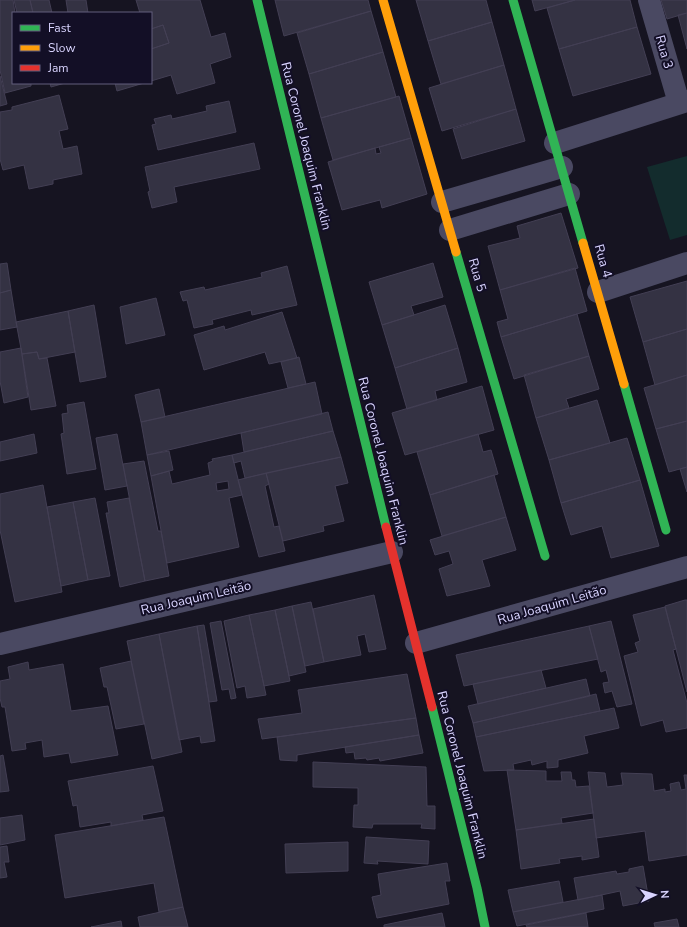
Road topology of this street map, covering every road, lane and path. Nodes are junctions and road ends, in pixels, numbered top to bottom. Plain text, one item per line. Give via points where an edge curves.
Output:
1 (257, 0) edge
2 (383, 0) edge
3 (513, 0) edge
4 (649, 0) edge
5 (683, 102) edge
6 (555, 143) junction
7 (562, 166) junction
8 (569, 194) junction
9 (442, 202) junction
10 (450, 230) junction
11 (687, 263) edge
12 (598, 292) junction
13 (666, 530) dead end
14 (392, 552) junction
15 (546, 556) dead end
16 (687, 567) edge
17 (416, 643) junction
18 (0, 644) edge
19 (485, 927) edge

1 - 14 street, Rua Coronel Joaquim Franklin
2 - 9 street, Rua 5
3 - 6 street, Rua 4
4 - 5 street, Rua 3
5 - 6 street
6 - 7 street, Rua 4
7 - 8 street, Rua 4
7 - 9 street
8 - 10 street
8 - 12 street, Rua 4
9 - 10 street, Rua 5
10 - 15 street, Rua 5
11 - 12 street
12 - 13 street, Rua 4
14 - 17 street, Rua Coronel Joaquim Franklin
14 - 18 street, Rua Joaquim Leitão
16 - 17 street, Rua Joaquim Leitão
17 - 19 street, Rua Coronel Joaquim Franklin

